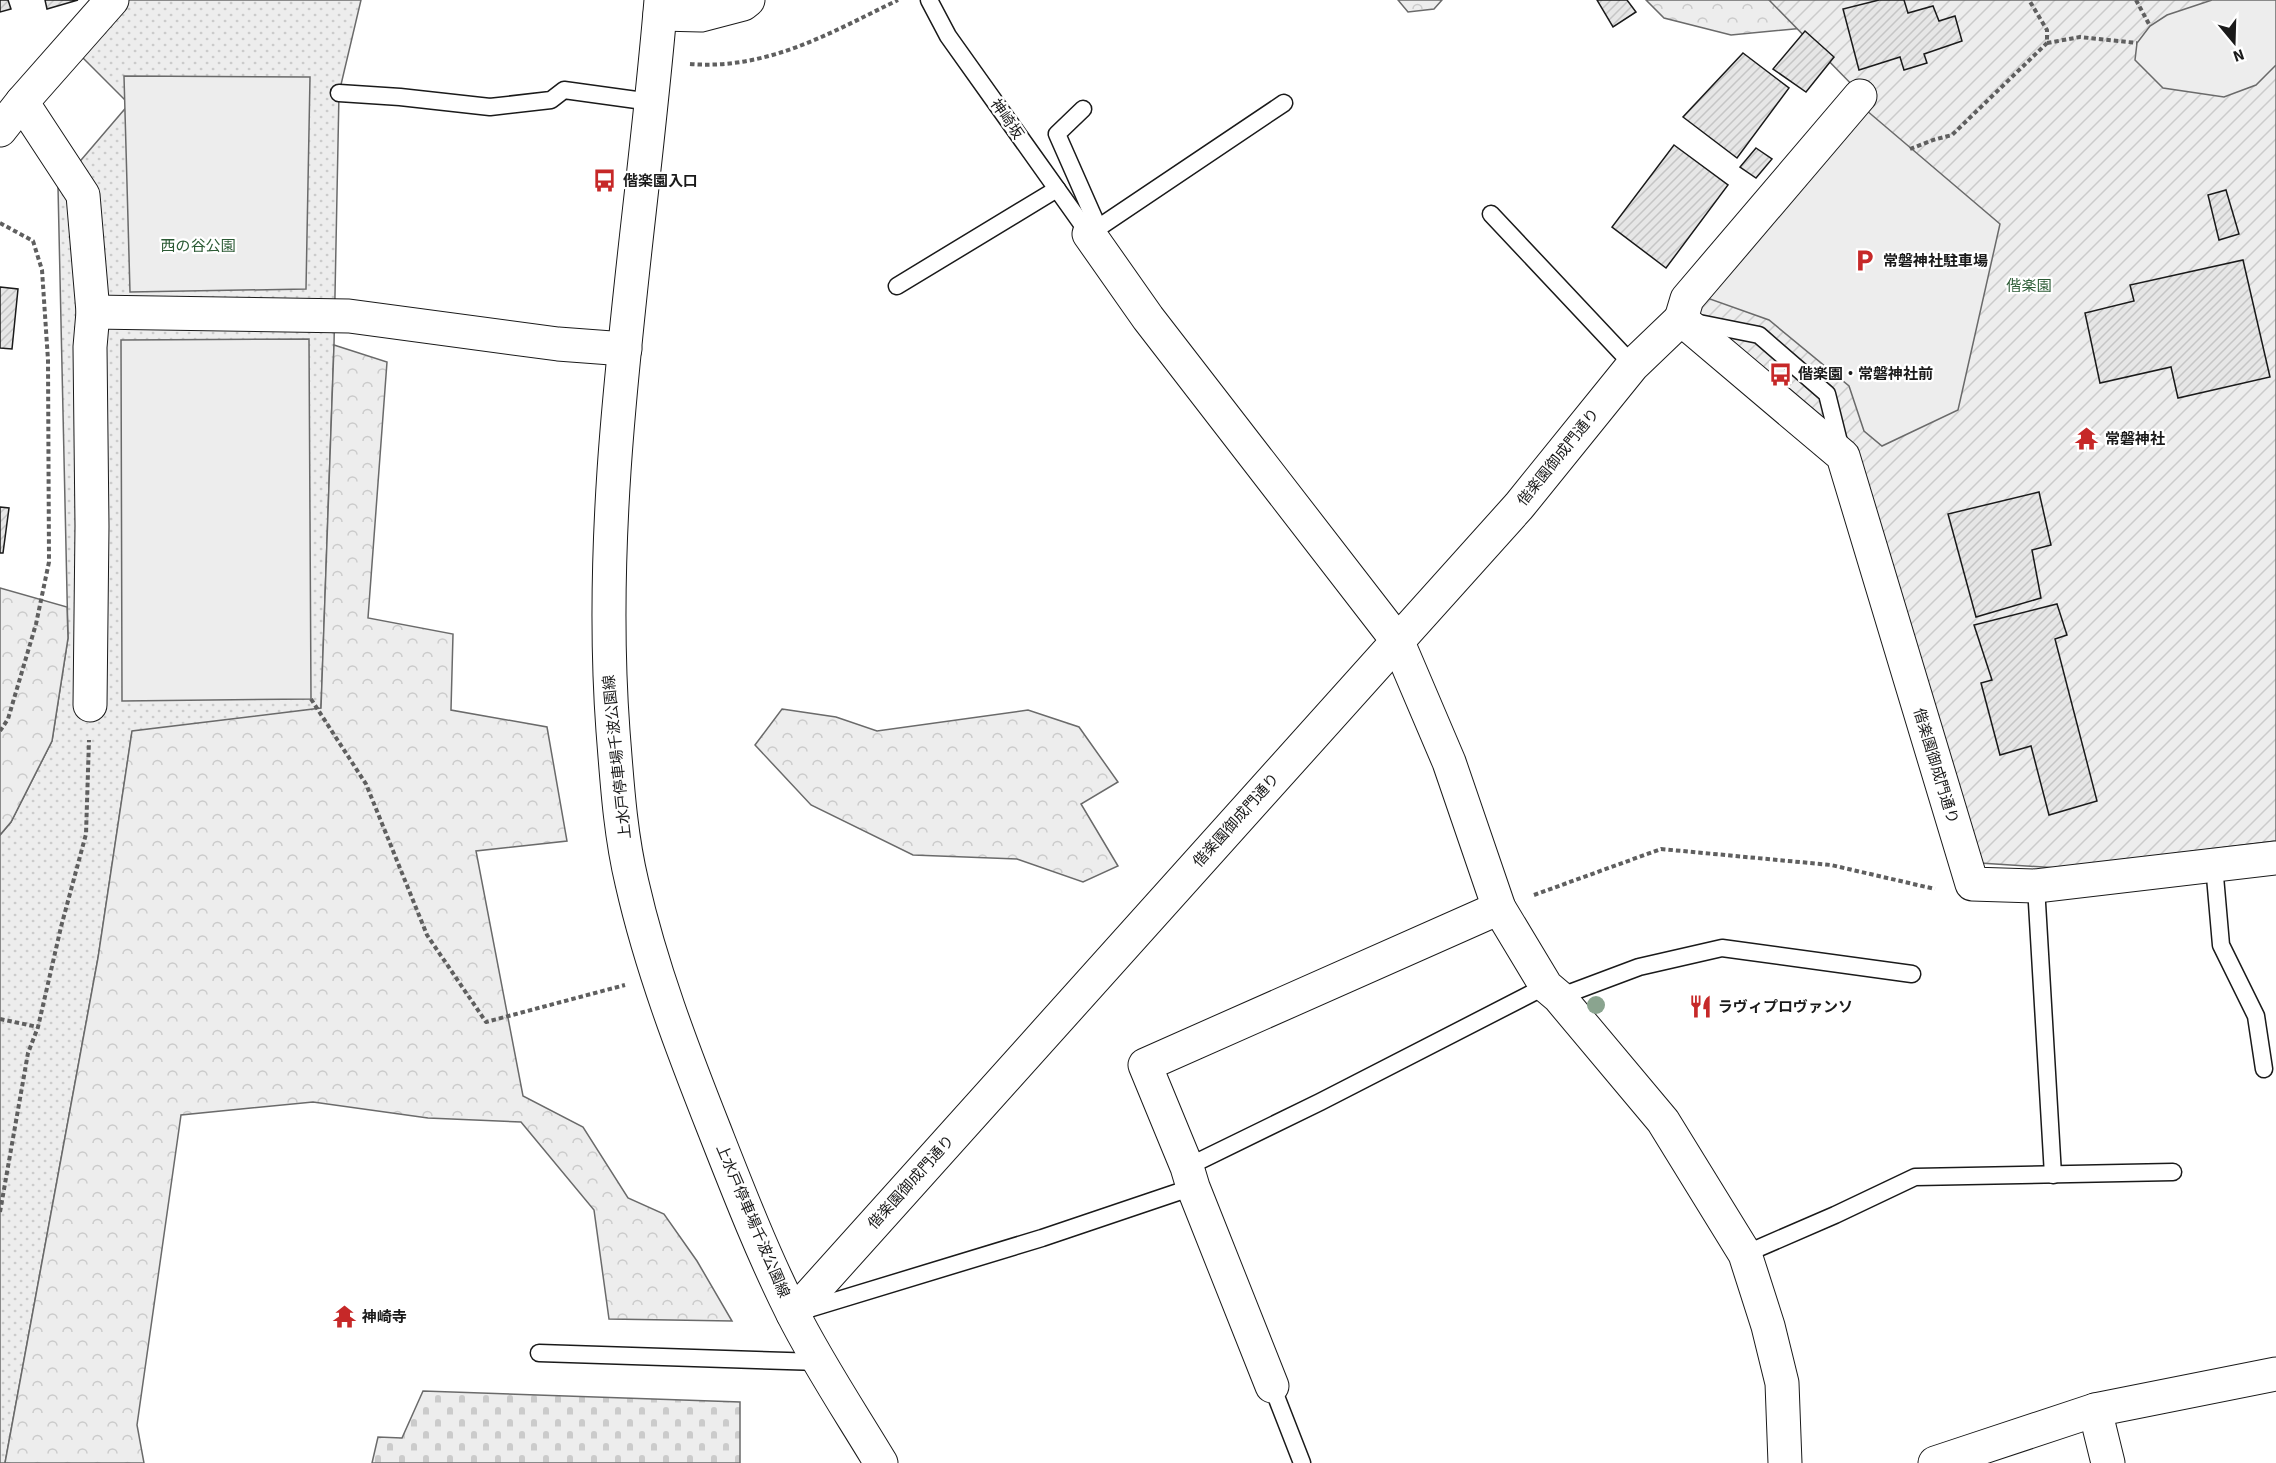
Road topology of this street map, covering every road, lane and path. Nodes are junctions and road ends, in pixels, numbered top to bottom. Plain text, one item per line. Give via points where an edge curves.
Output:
1 (112, 0) edge
2 (748, 0) edge
3 (898, 0) edge
4 (929, 0) edge
5 (2029, 0) edge
6 (2136, 0) edge
7 (660, 7) edge
8 (2150, 26) dead end
9 (2047, 43) junction
10 (2137, 43) dead end
11 (655, 61) junction
12 (339, 93) dead end
13 (1860, 96) dead end
14 (22, 102) junction
15 (651, 102) junction
16 (1284, 103) dead end
17 (1083, 109) dead end
18 (0, 130) edge
19 (1910, 149) dead end
20 (1057, 189) junction
21 (1491, 214) dead end
22 (0, 222) edge
23 (1094, 231) junction
24 (897, 286) dead end
25 (93, 312) junction
26 (1681, 319) junction
27 (625, 349) junction
28 (1633, 365) junction
29 (1397, 640) junction
30 (311, 699) dead end
31 (90, 705) joint
32 (0, 731) edge
33 (2276, 858) edge
34 (2214, 865) junction
35 (1972, 884) junction
36 (2036, 886) junction
37 (1499, 908) junction
38 (1912, 974) dead end
39 (657, 975) junction
40 (1552, 991) junction
41 (0, 1019) edge
42 (38, 1027) junction
43 (2264, 1069) dead end
44 (2173, 1172) dead end
45 (2053, 1175) junction
46 (1190, 1177) junction
47 (0, 1212) edge
48 (1745, 1254) junction
49 (793, 1314) junction
50 (539, 1353) dead end
51 (821, 1362) junction
52 (2276, 1374) edge
53 (1272, 1386) joint
54 (2095, 1410) junction
55 (881, 1463) edge
56 (1302, 1463) edge
57 (1785, 1463) edge
58 (1935, 1463) edge
59 (2108, 1463) edge

1 - 14 street
2 - 7 street via 701,15
3 - 11 path via 808,44 756,61 699,65
4 - 20 lane, 神崎坂 via 948,36
5 - 9 path via 2047,30
6 - 8 path
7 - 11 street, 上水戸停車場千波公園線
9 - 10 path via 2080,37
9 - 19 path via 1952,135
11 - 15 street, 上水戸停車場千波公園線
12 - 15 lane via 490,107 551,100 564,90
13 - 26 street via 1687,299
14 - 18 street
14 - 25 street via 83,195
15 - 27 street, 上水戸停車場千波公園線
16 - 23 lane
17 - 23 lane via 1057,134
20 - 23 lane, 神崎坂
20 - 24 lane
21 - 28 lane
22 - 32 path via 33,241 42,270 48,360 49,562 36,624 8,719
23 - 29 street via 1148,318
25 - 27 street via 349,316
25 - 31 street
26 - 28 street, 偕楽園御成門通り
26 - 35 street, 偕楽園御成門通り via 1843,456
27 - 39 street, 上水戸停車場千波公園線 via 610,531 609,677 617,786 631,880
28 - 29 street, 偕楽園御成門通り via 1519,506
29 - 37 street via 1449,762
29 - 49 street, 偕楽園御成門通り
30 - 39 path via 366,784 427,935 486,1022
31 - 42 path via 87,834
33 - 34 street
34 - 36 street
34 - 43 lane via 2221,945 2256,1016
35 - 36 street
35 - 37 path via 1936,889 1831,865 1661,849
36 - 45 lane
37 - 40 street
37 - 46 street via 1145,1065
38 - 40 lane via 1722,948
39 - 49 street, 上水戸停車場千波公園線 via 698,1090
40 - 46 lane via 1320,1102
40 - 48 street via 1664,1121
41 - 42 path
42 - 47 path via 28,1053
44 - 45 lane
45 - 48 lane via 1915,1177
46 - 49 lane via 1042,1238
46 - 53 street
48 - 57 street via 1782,1383
49 - 51 street, 上水戸停車場千波公園線
50 - 51 lane
51 - 55 street, 上水戸停車場千波公園線
52 - 54 street
53 - 56 lane
54 - 58 street
54 - 59 street

